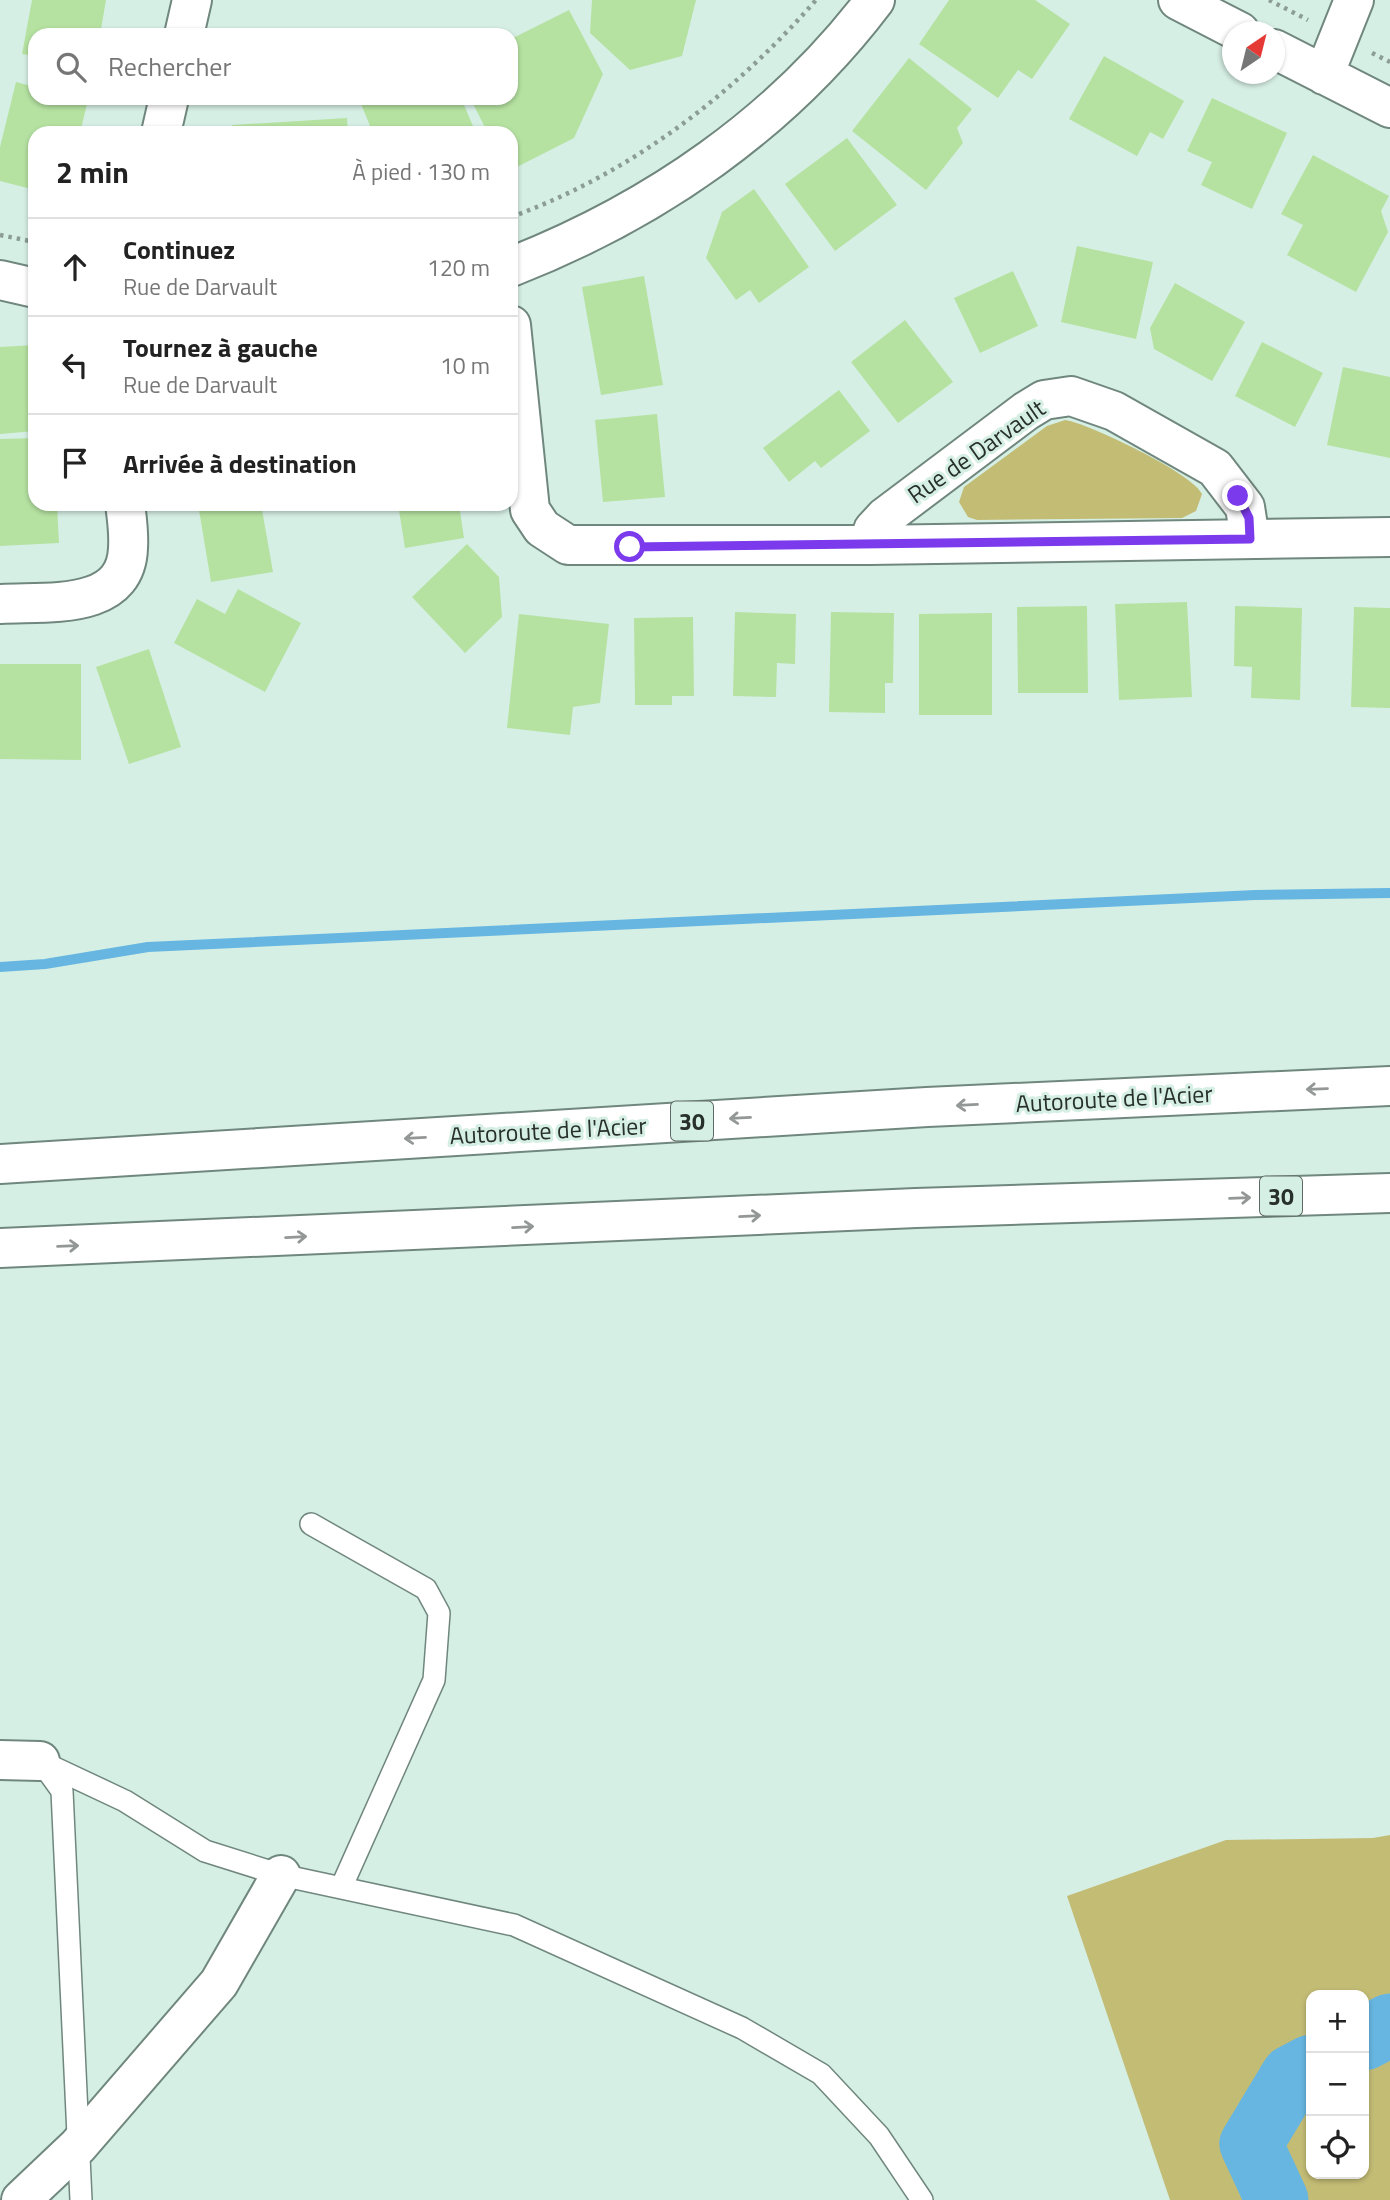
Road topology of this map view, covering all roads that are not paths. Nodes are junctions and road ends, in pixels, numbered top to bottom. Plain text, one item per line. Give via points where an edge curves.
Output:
1 (192, 0) edge
2 (875, 0) edge
3 (1178, 0) edge
4 (1354, 0) edge
5 (1222, 23) edge
6 (186, 28) edge
7 (1285, 54) edge
8 (1324, 75) junction
9 (167, 105) edge
10 (1390, 108) edge
11 (163, 126) edge
12 (518, 264) edge
13 (0, 280) edge
14 (28, 286) edge
15 (518, 393) edge
16 (125, 511) edge
17 (1390, 537) edge
18 (1250, 539) junction
19 (870, 545) junction
20 (0, 604) edge
21 (1390, 1086) edge
22 (0, 1164) edge
23 (1390, 1193) edge
24 (0, 1248) edge
25 (311, 1524) dead end
26 (0, 1760) edge
27 (40, 1761) junction
28 (281, 1875) junction
29 (341, 1888) junction
30 (78, 2146) junction
31 (21, 2200) edge
32 (81, 2200) edge
33 (922, 2200) edge

1 - 6 main road
2 - 12 main road via 794,90 709,163 621,217
3 - 5 main road
4 - 8 main road
7 - 8 main road
8 - 10 main road
9 - 11 main road
13 - 14 main road
15 - 19 main road, Rue de Darvault via 530,510 542,528 559,541 579,547
16 - 20 main road via 127,561 110,589 86,598
17 - 18 main road, Rue de Darvault
18 - 19 main road, Rue de Darvault
18 - 19 main road, Rue de Darvault via 1245,507 1215,468 1114,411 1091,401 1059,396 1026,411 885,517 873,530
21 -> 22 main road, Autoroute de l'Acier / 30 via 914,1108
24 -> 23 main road, 30 via 916,1208
25 - 29 lane via 426,1589 439,1613 434,1680
26 - 27 main road
27 - 28 lane via 125,1801 205,1851
27 - 30 lane via 62,1791
28 - 29 lane
28 - 30 main road via 219,1983
29 - 33 lane via 514,1925 742,2028 821,2074 879,2136
30 - 31 main road
30 - 32 lane

